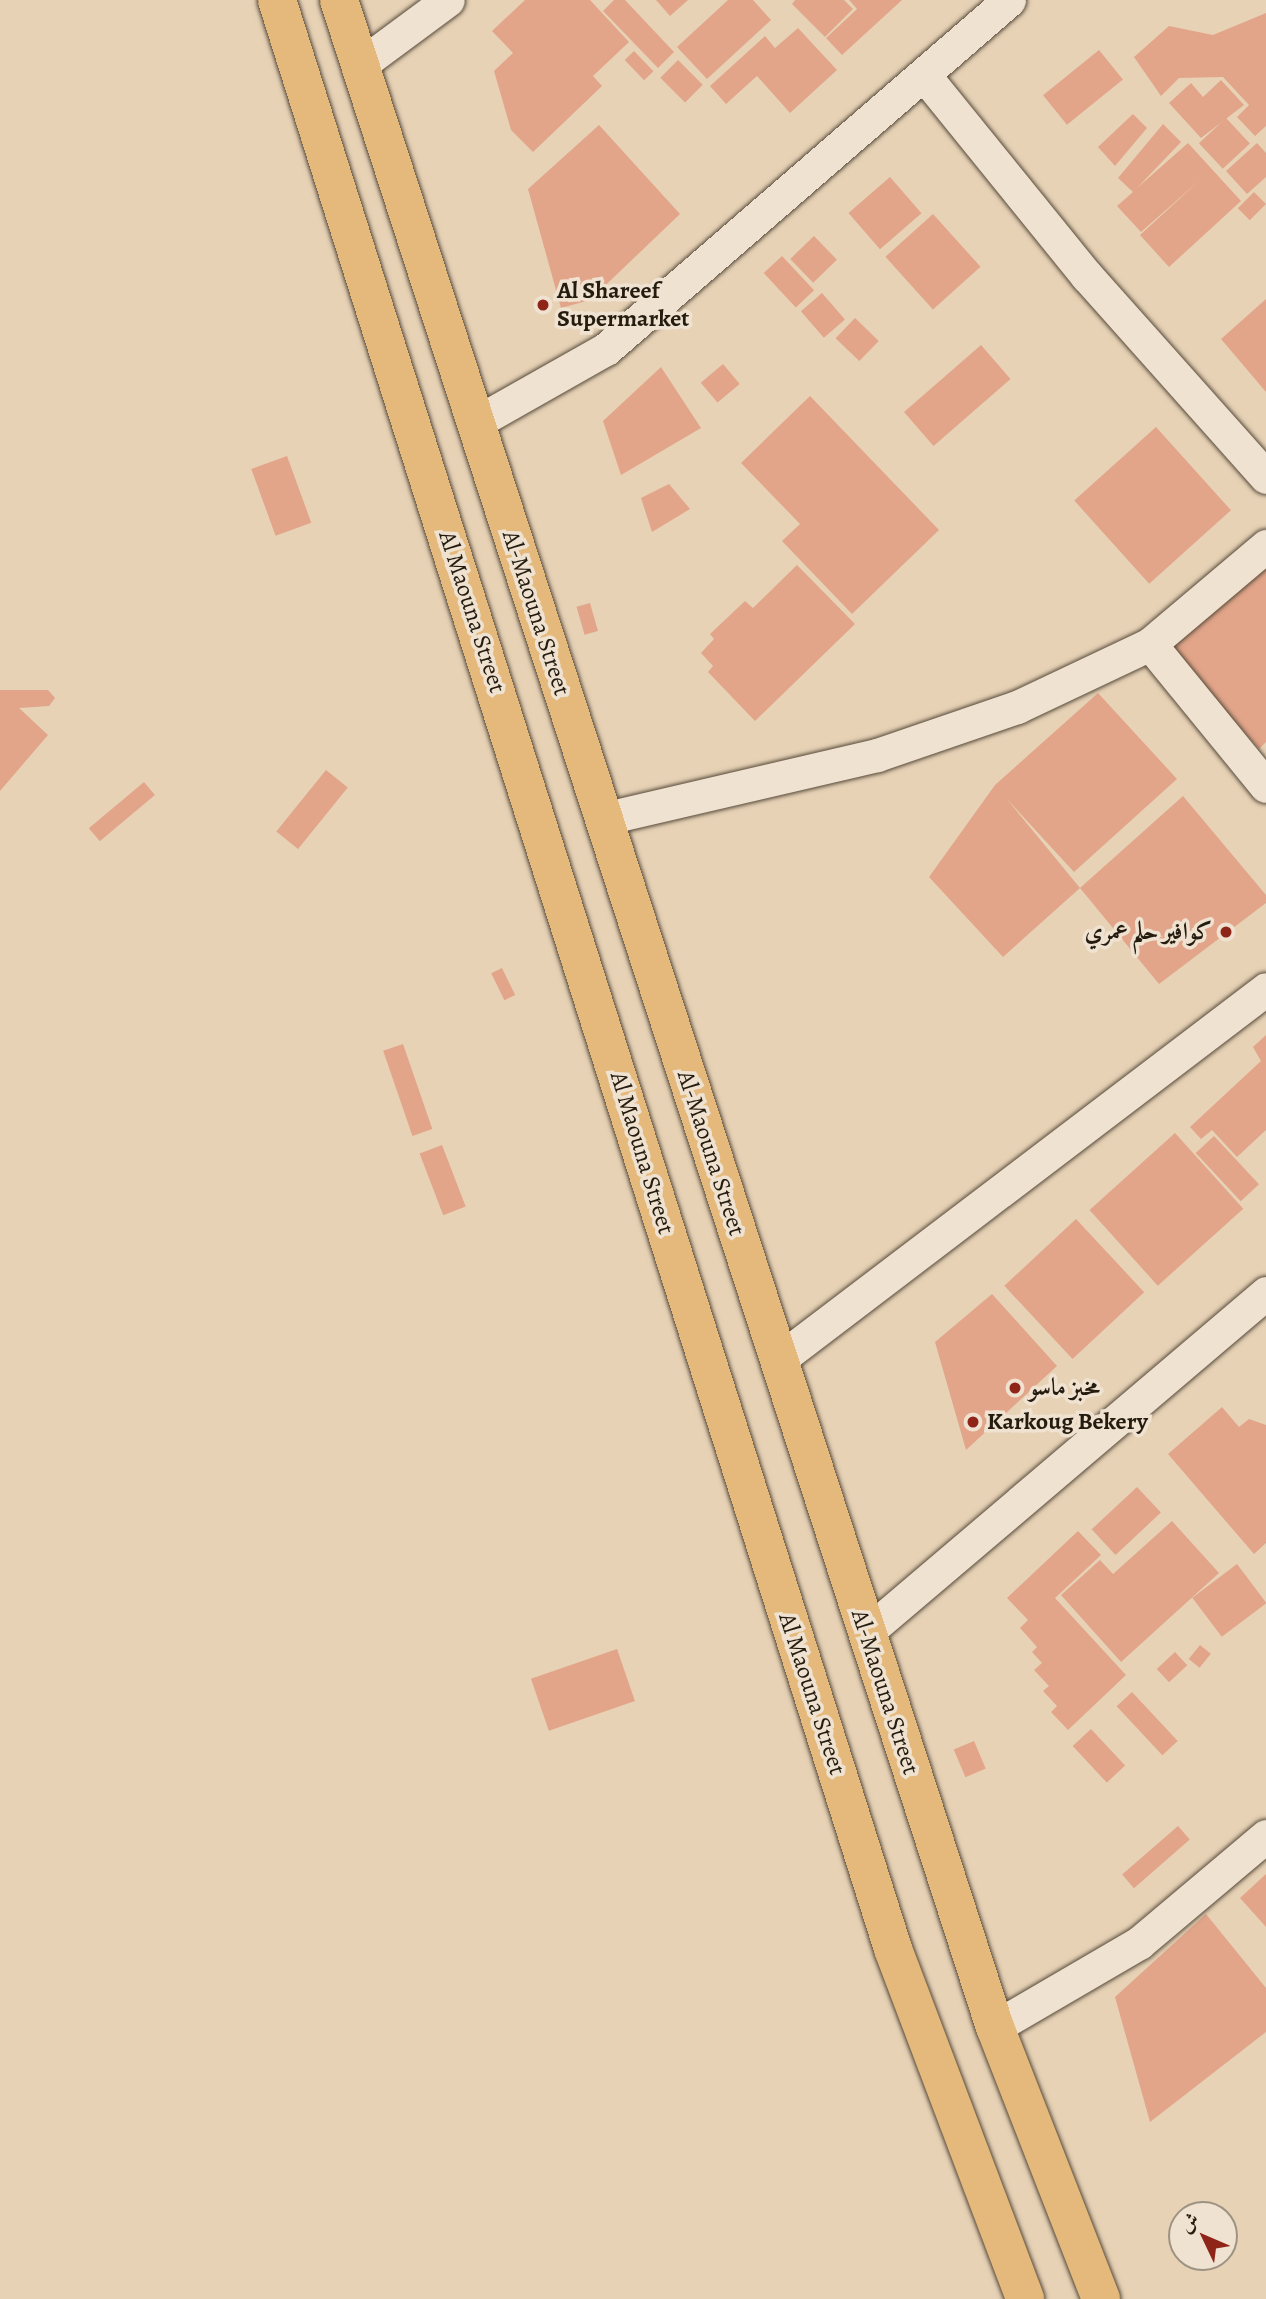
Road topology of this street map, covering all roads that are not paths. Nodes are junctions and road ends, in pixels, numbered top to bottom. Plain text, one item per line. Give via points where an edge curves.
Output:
1 (277, 0) edge
2 (339, 0) edge
3 (448, 0) edge
4 (1009, 0) edge
5 (360, 65) junction
6 (924, 75) junction
7 (475, 423) junction
8 (1266, 477) edge
9 (1266, 546) edge
10 (1150, 644) junction
11 (1266, 786) edge
12 (602, 819) junction
13 (1266, 989) edge
14 (1266, 1293) edge
15 (778, 1361) junction
16 (866, 1633) junction
17 (1266, 1836) edge
18 (995, 2027) junction
19 (1025, 2299) edge
20 (1101, 2299) edge

1 - 19 highway, Al Maouna Street via 893,1949
2 - 5 highway, Al-Maouna Street
3 - 5 street
4 - 6 street
5 - 7 highway, Al-Maouna Street
6 - 7 street via 606,349
6 - 8 street via 1087,276
7 - 12 highway, Al-Maouna Street
9 - 10 street
10 - 11 street
10 - 12 street via 1017,707 929,740
12 - 15 highway, Al-Maouna Street
13 - 15 street
14 - 16 street
15 - 16 highway, Al-Maouna Street
16 - 18 highway, Al-Maouna Street
17 - 18 street via 1139,1943
18 - 20 highway, Al-Maouna Street

